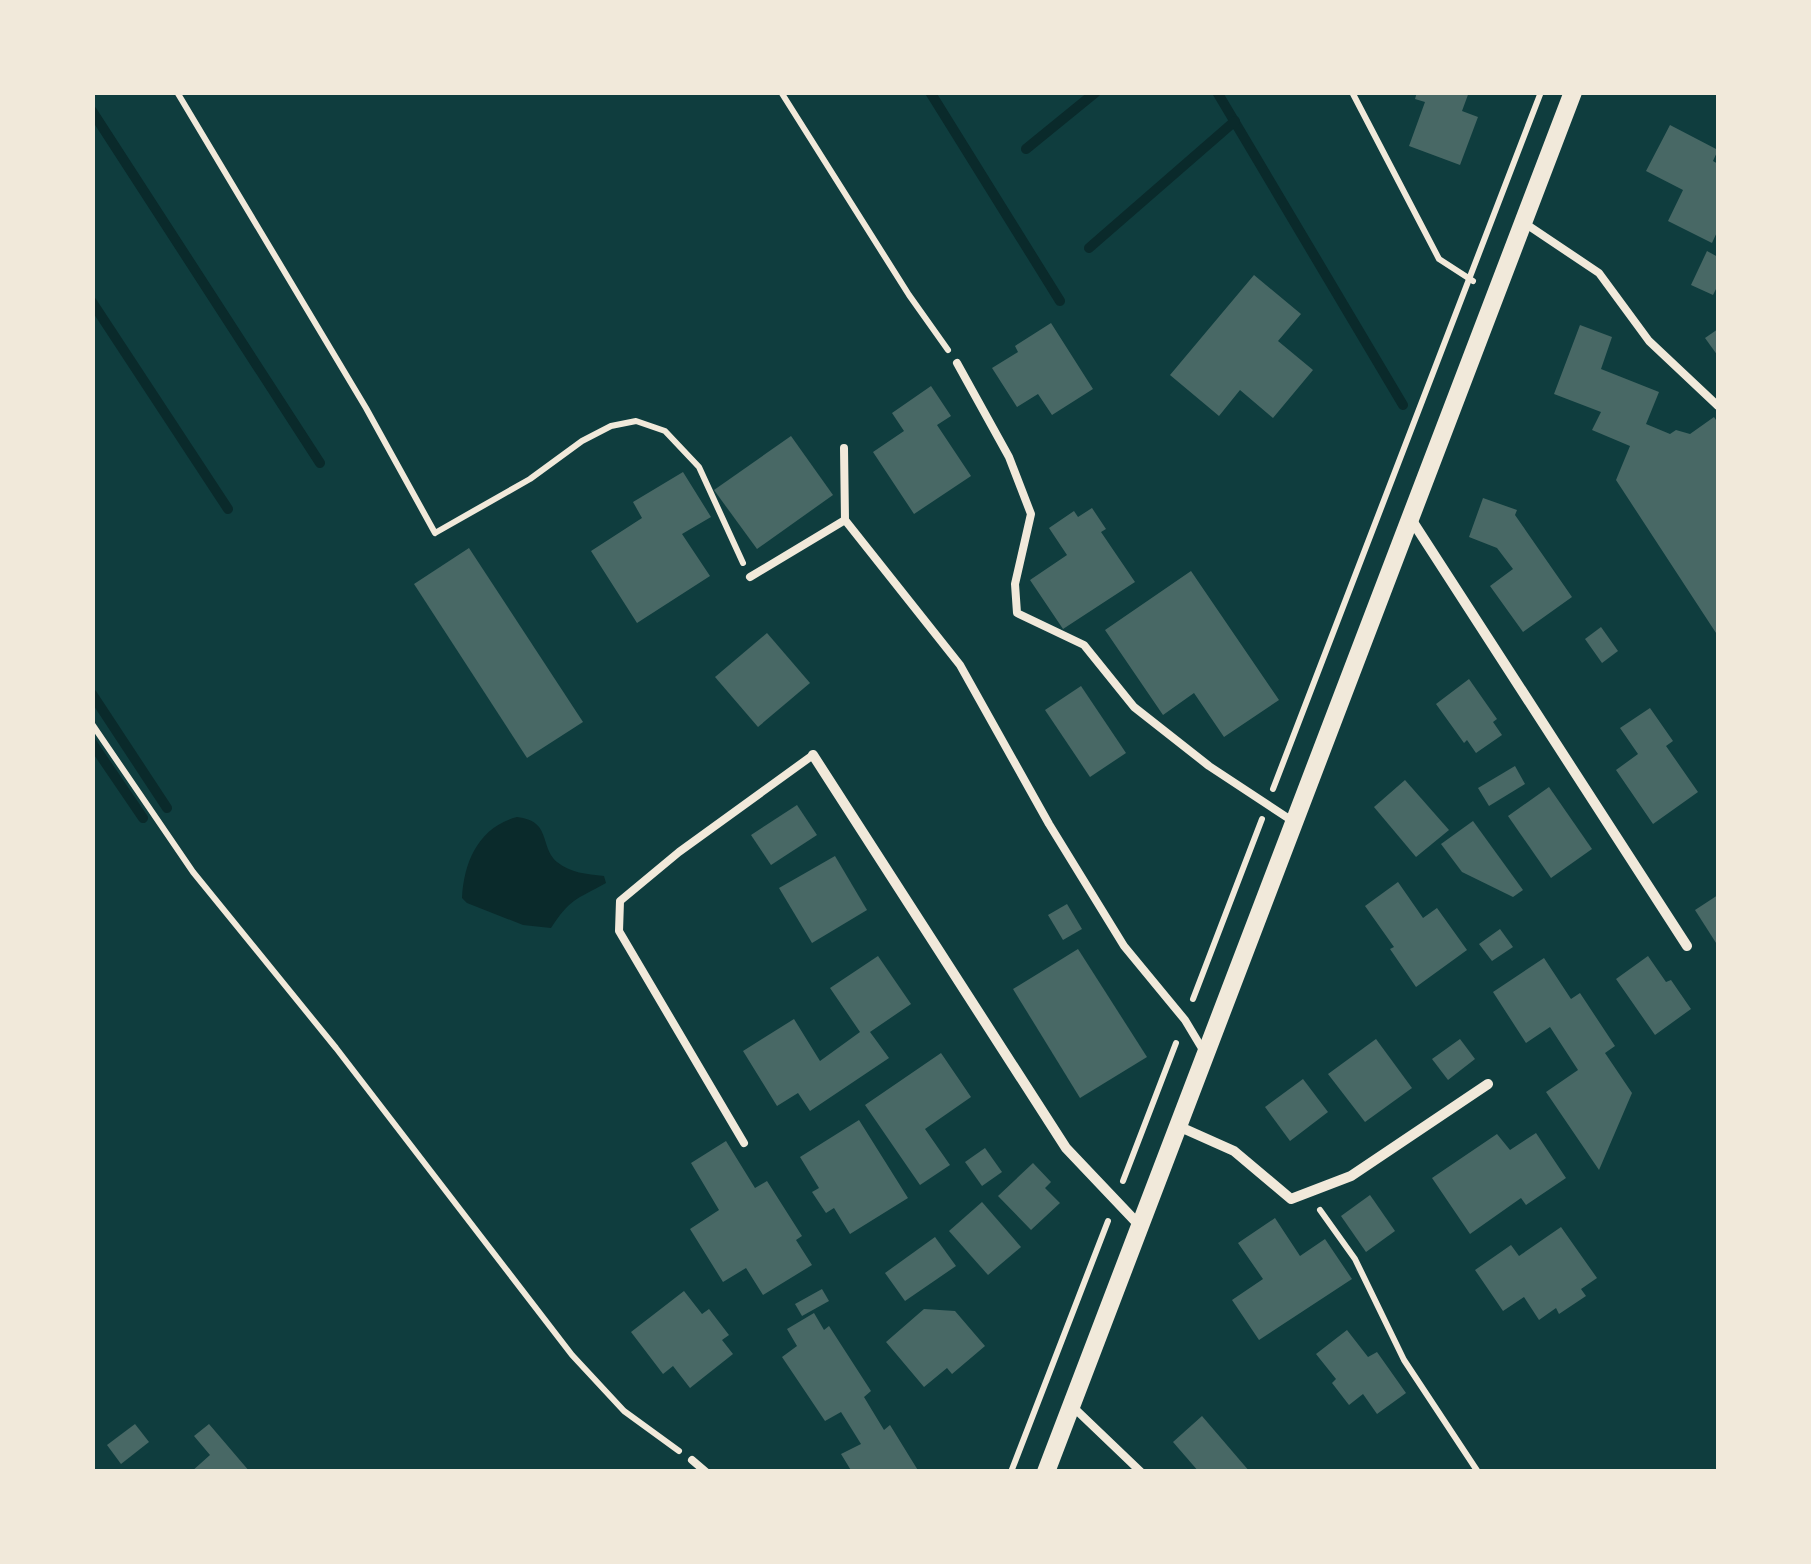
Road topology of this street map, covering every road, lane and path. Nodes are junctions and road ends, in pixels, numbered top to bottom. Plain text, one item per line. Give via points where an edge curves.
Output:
1 (177, 92) edge
2 (781, 92) edge
3 (1352, 92) edge
4 (1573, 92) edge
5 (1523, 222) junction
6 (1498, 289) junction
7 (958, 364) joint
8 (1718, 406) edge
9 (844, 448) dead end
10 (1410, 518) junction
11 (845, 520) junction
12 (750, 577) joint
13 (92, 724) edge
14 (813, 756) joint
15 (1294, 822) junction
16 (1687, 946) dead end
17 (1205, 1054) junction
18 (1488, 1084) dead end
19 (1178, 1126) junction
20 (744, 1143) dead end
21 (1308, 1193) junction
22 (1140, 1226) junction
23 (1071, 1405) junction
24 (692, 1460) joint
25 (706, 1472) edge
26 (1046, 1472) edge
27 (1141, 1472) edge
28 (1478, 1472) edge

1 - 12 path via 435,534 582,441 636,421 665,430 699,467
2 - 7 path
3 - 6 path via 1439,259
4 - 5 street
5 - 6 street
5 - 8 lane via 1599,273 1649,341
6 - 10 street
7 - 15 lane via 1009,456 1031,514 1015,584 1016,613 1084,645 1134,706
9 - 11 lane
10 - 15 street
10 - 16 street
11 - 12 lane
11 - 17 lane via 960,665 1124,946
13 - 24 path via 193,872 572,1355 624,1411
14 - 20 lane via 620,901 619,932
14 - 22 street via 1066,1148
15 - 17 street
17 - 19 street
18 - 21 street via 1351,1176
19 - 21 street via 1234,1151 1292,1199
19 - 22 street
21 - 28 path via 1355,1259 1404,1360
22 - 23 street
23 - 26 street
23 - 27 lane
24 - 25 lane

